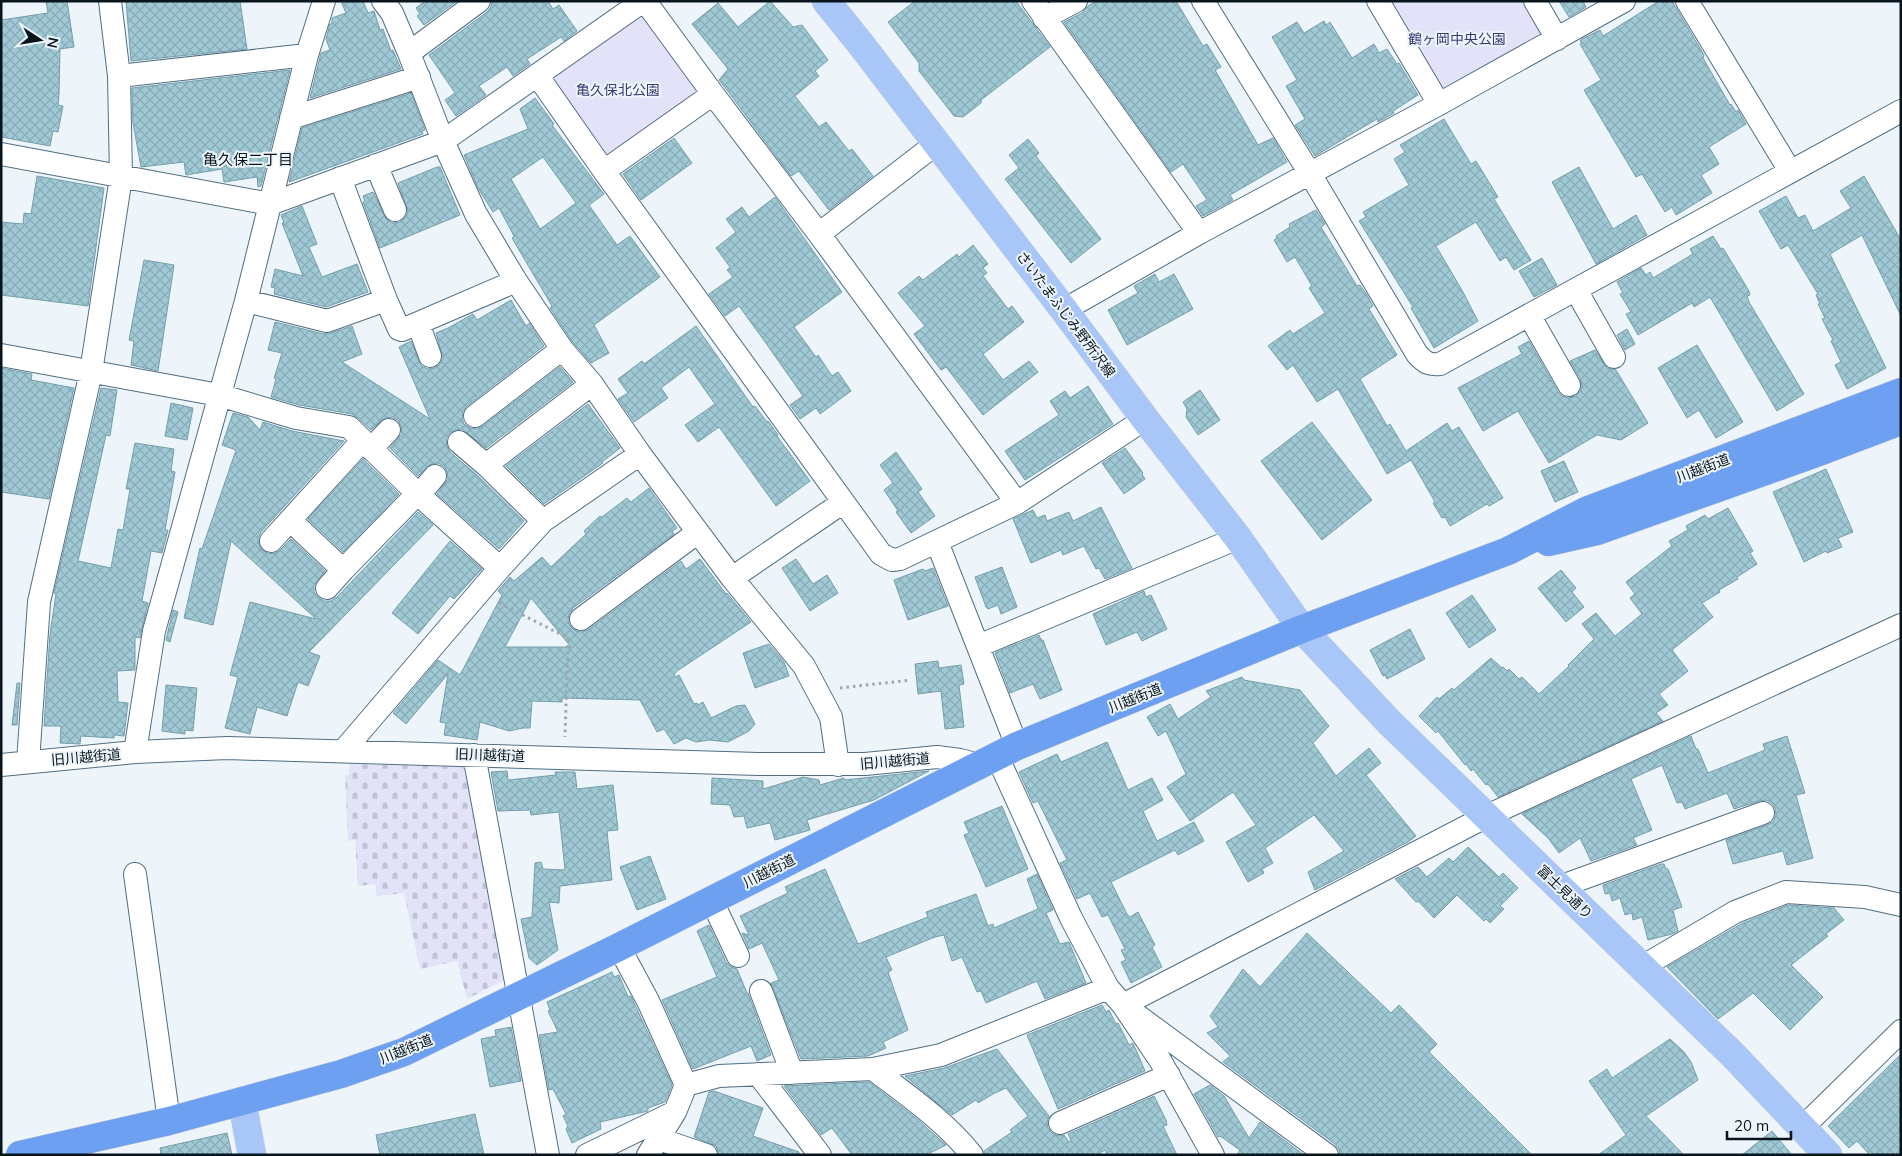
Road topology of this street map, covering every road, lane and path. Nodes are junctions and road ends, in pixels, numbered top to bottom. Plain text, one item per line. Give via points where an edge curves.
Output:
1 (110, 1) edge
2 (324, 1) edge
3 (383, 1) edge
4 (478, 1) edge
5 (644, 1) edge
6 (1076, 1) edge
7 (1203, 1) edge
8 (1378, 1) edge
9 (1535, 1) edge
10 (1624, 1) edge
11 (1687, 1) edge
12 (835, 4) edge
13 (1039, 9) edge
14 (1557, 39) junction
15 (409, 53) junction
16 (307, 55) junction
17 (537, 75) junction
18 (119, 76) junction
19 (419, 77) junction
20 (713, 94) junction
21 (1440, 104) junction
22 (1901, 111) edge
23 (292, 118) junction
24 (443, 141) junction
25 (937, 143) junction
26 (1, 154) edge
27 (376, 165) junction
28 (1790, 171) junction
29 (604, 172) junction
30 (1310, 172) junction
31 (121, 177) junction
32 (340, 178) junction
33 (270, 204) junction
34 (395, 210) dead end
35 (1199, 233) junction
36 (819, 234) junction
37 (516, 281) junction
38 (1576, 290) junction
39 (386, 300) junction
40 (246, 301) junction
41 (1064, 310) junction
42 (1529, 315) junction
43 (418, 323) junction
44 (562, 349) junction
45 (1, 355) edge
46 (430, 356) dead end
47 (1614, 357) dead end
48 (91, 372) junction
49 (592, 384) junction
50 (1569, 385) dead end
51 (1901, 392) edge
52 (219, 395) junction
53 (475, 416) dead end
54 (1145, 419) junction
55 (1901, 421) edge
56 (389, 430) dead end
57 (459, 442) dead end
58 (367, 445) junction
59 (640, 454) junction
60 (486, 465) junction
61 (435, 476) dead end
62 (418, 494) junction
63 (842, 502) junction
64 (1017, 503) junction
65 (290, 520) junction
66 (543, 521) junction
67 (698, 532) junction
68 (1238, 538) junction
69 (271, 541) dead end
70 (936, 542) junction
71 (1508, 552) junction
72 (500, 568) junction
73 (343, 570) junction
74 (732, 578) junction
75 (327, 588) dead end
76 (478, 593) junction
77 (582, 619) dead end
78 (1901, 625) edge
79 (1302, 629) junction
80 (978, 646) junction
81 (911, 680) dead end
82 (817, 691) junction
83 (344, 750) junction
84 (135, 752) junction
85 (474, 755) junction
86 (998, 756) junction
87 (564, 757) junction
88 (28, 762) junction
89 (1, 765) edge
90 (838, 765) junction
91 (1763, 813) dead end
92 (1487, 816) junction
93 (135, 874) dead end
94 (1559, 887) junction
95 (712, 900) junction
96 (1901, 905) edge
97 (619, 947) junction
98 (738, 956) dead end
99 (1642, 967) junction
100 (1108, 988) junction
101 (761, 991) dead end
102 (518, 995) junction
103 (1123, 1005) junction
104 (1901, 1031) edge
105 (873, 1069) junction
106 (792, 1072) junction
107 (758, 1074) junction
108 (1169, 1075) junction
109 (686, 1085) junction
110 (242, 1101) junction
111 (675, 1112) junction
112 (169, 1121) junction
113 (1060, 1123) dead end
114 (1802, 1128) junction
115 (653, 1147) edge
116 (810, 1149) edge
117 (20, 1155) edge
118 (252, 1155) edge
119 (548, 1155) edge
120 (587, 1155) edge
121 (706, 1155) edge
122 (972, 1155) edge
123 (1213, 1155) edge
124 (1327, 1155) edge
125 (1828, 1155) edge

1 - 18 street
2 - 16 street
3 - 15 street
4 - 15 street
5 - 17 street
5 - 20 street
6 - 13 street
7 - 30 street
8 - 21 street
9 - 14 street
10 - 14 street
11 - 28 street
12 - 25 main road, さいたまふじみ野所沢線
13 - 35 street
14 - 21 street
15 - 19 street
16 - 18 street
16 - 23 street
17 - 24 street
17 - 29 street
18 - 31 street
19 - 23 street
19 - 24 street
20 - 29 street
20 - 36 street
21 - 30 street
22 - 28 street
23 - 33 street
24 - 27 street
24 - 37 street via 476,214
25 - 36 street
25 - 41 main road, さいたまふじみ野所沢線
26 - 31 street
27 - 32 street
27 - 34 street
28 - 38 street
29 - 63 street
30 - 35 street
30 - 42 street via 1424,362 1440,364
31 - 33 street
31 - 48 street
32 - 33 street
32 - 39 street
33 - 40 street
35 - 41 street
36 - 64 street
37 - 43 street
37 - 44 street
38 - 42 street
38 - 47 street
39 - 40 street via 327,321
39 - 43 street via 399,329
40 - 52 street
41 - 54 main road, さいたまふじみ野所沢線
42 - 50 street
43 - 46 street
44 - 49 street
44 - 53 street
45 - 48 street
48 - 52 street
48 - 88 street via 39,602
49 - 59 street
49 - 60 street
51 - 71 highway, 川越街道 via 1588,510
52 - 58 street via 296,418 338,415
52 - 84 street via 154,632
54 - 64 street
54 - 68 main road, さいたまふじみ野所沢線
55 - 71 highway, 川越街道 via 1596,531
56 - 58 street
57 - 60 street
58 - 62 street
58 - 65 street
59 - 66 street
59 - 67 street
60 - 66 street
61 - 62 street
62 - 72 street
62 - 73 street
63 - 70 street via 880,554 892,560
63 - 74 street
64 - 70 street
65 - 69 street
65 - 73 street
66 - 72 street
67 - 74 street
67 - 77 street
68 - 79 main road, さいたまふじみ野所沢線
68 - 80 street
70 - 80 street
71 - 79 highway, 川越街道
72 - 76 street
73 - 75 street
74 - 82 street via 804,666
76 - 83 street
76 - 87 path via 568,638
78 - 92 street
79 - 86 highway, 川越街道
79 - 92 main road, 富士見通り via 1390,722
80 - 86 street
81 - 82 path
82 - 90 street via 831,717
83 - 84 street, 旧川越街道 via 227,748
83 - 85 street, 旧川越街道
84 - 88 street, 旧川越街道
85 - 87 street, 旧川越街道
85 - 102 street
86 - 90 street, 旧川越街道
86 - 95 highway, 川越街道
86 - 100 street via 1071,918
87 - 90 street, 旧川越街道
88 - 89 street, 旧川越街道
91 - 94 street
92 - 94 main road, 富士見通り
92 - 103 street
93 - 112 street
94 - 99 main road, 富士見通り
95 - 97 highway, 川越街道
95 - 98 street
96 - 99 street via 1865,897 1786,892 1735,912
97 - 102 highway, 川越街道
97 - 109 street via 648,1001
99 - 114 main road, 富士見通り via 1734,1056
100 - 103 street
100 - 105 street via 941,1055
101 - 106 street
102 - 110 highway, 川越街道 via 404,1052 341,1074
102 - 119 street
103 - 108 street
103 - 124 street
104 - 114 street
105 - 106 street
105 - 122 street via 939,1121
106 - 107 street
107 - 109 street via 719,1076
107 - 116 street
108 - 113 street
108 - 123 street
109 - 111 street
110 - 112 highway, 川越街道
110 - 118 main road
111 - 115 street
111 - 120 street
112 - 117 highway, 川越街道
114 - 125 main road, 富士見通り
115 - 121 street

